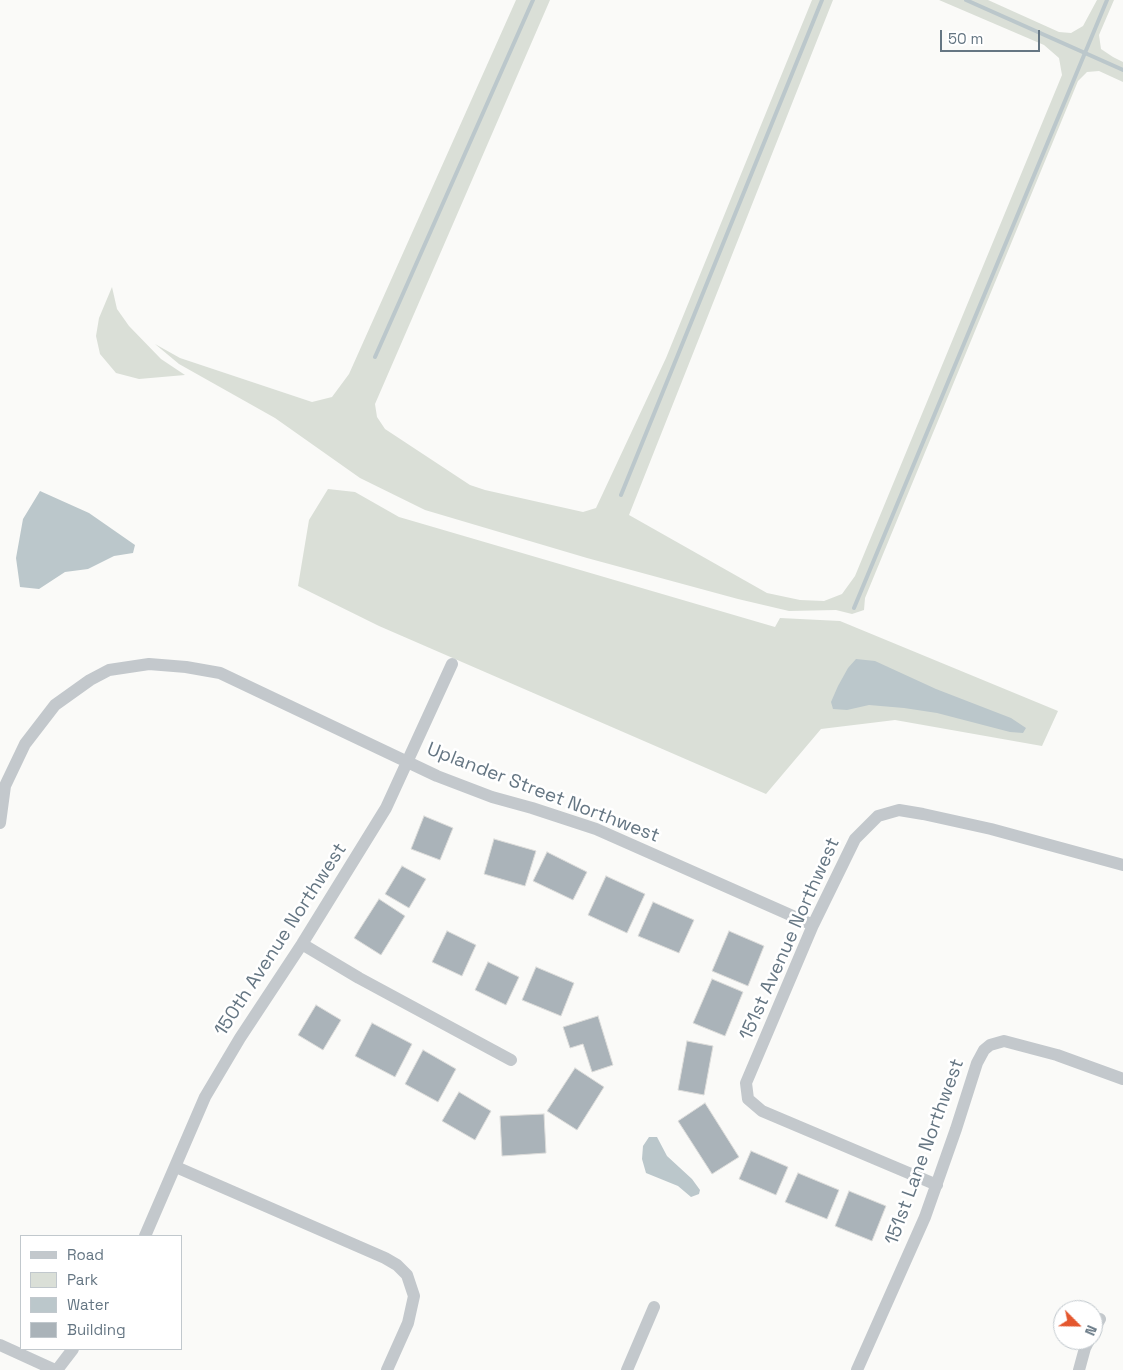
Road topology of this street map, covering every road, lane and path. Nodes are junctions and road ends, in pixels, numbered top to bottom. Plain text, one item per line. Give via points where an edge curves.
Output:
1 (452, 664) dead end
2 (407, 762) junction
3 (0, 823) edge
4 (1123, 865) edge
5 (813, 925) junction
6 (302, 944) junction
7 (511, 1060) dead end
8 (1123, 1079) edge
9 (176, 1167) junction
10 (936, 1185) junction
11 (145, 1235) edge
12 (654, 1307) dead end
13 (0, 1345) edge
14 (72, 1350) edge
15 (1084, 1350) edge
16 (56, 1370) edge
17 (387, 1370) edge
18 (627, 1370) edge
19 (857, 1370) edge
20 (1078, 1370) edge

1 - 2 street, 150th Avenue Northwest
2 - 3 street, Uplander Street Northwest via 220,673 149,664 109,670 55,705 25,744 5,786
2 - 5 street, Uplander Street Northwest via 492,798 596,829
2 - 6 street, 150th Avenue Northwest via 386,808
4 - 5 street, 151st Avenue Northwest via 991,829 899,810 878,816 855,839
5 - 10 street, 151st Avenue Northwest via 746,1084 748,1099 762,1111
6 - 7 street
6 - 9 street, 150th Avenue Northwest via 205,1097
8 - 10 street, 151st Lane Northwest via 1057,1055 1004,1042 990,1045 977,1063
9 - 11 street, 150th Avenue Northwest
9 - 17 street via 397,1265 407,1275 414,1296 408,1322
10 - 19 street, 151st Lane Northwest
12 - 18 street
13 - 16 street
14 - 16 street
15 - 20 street

